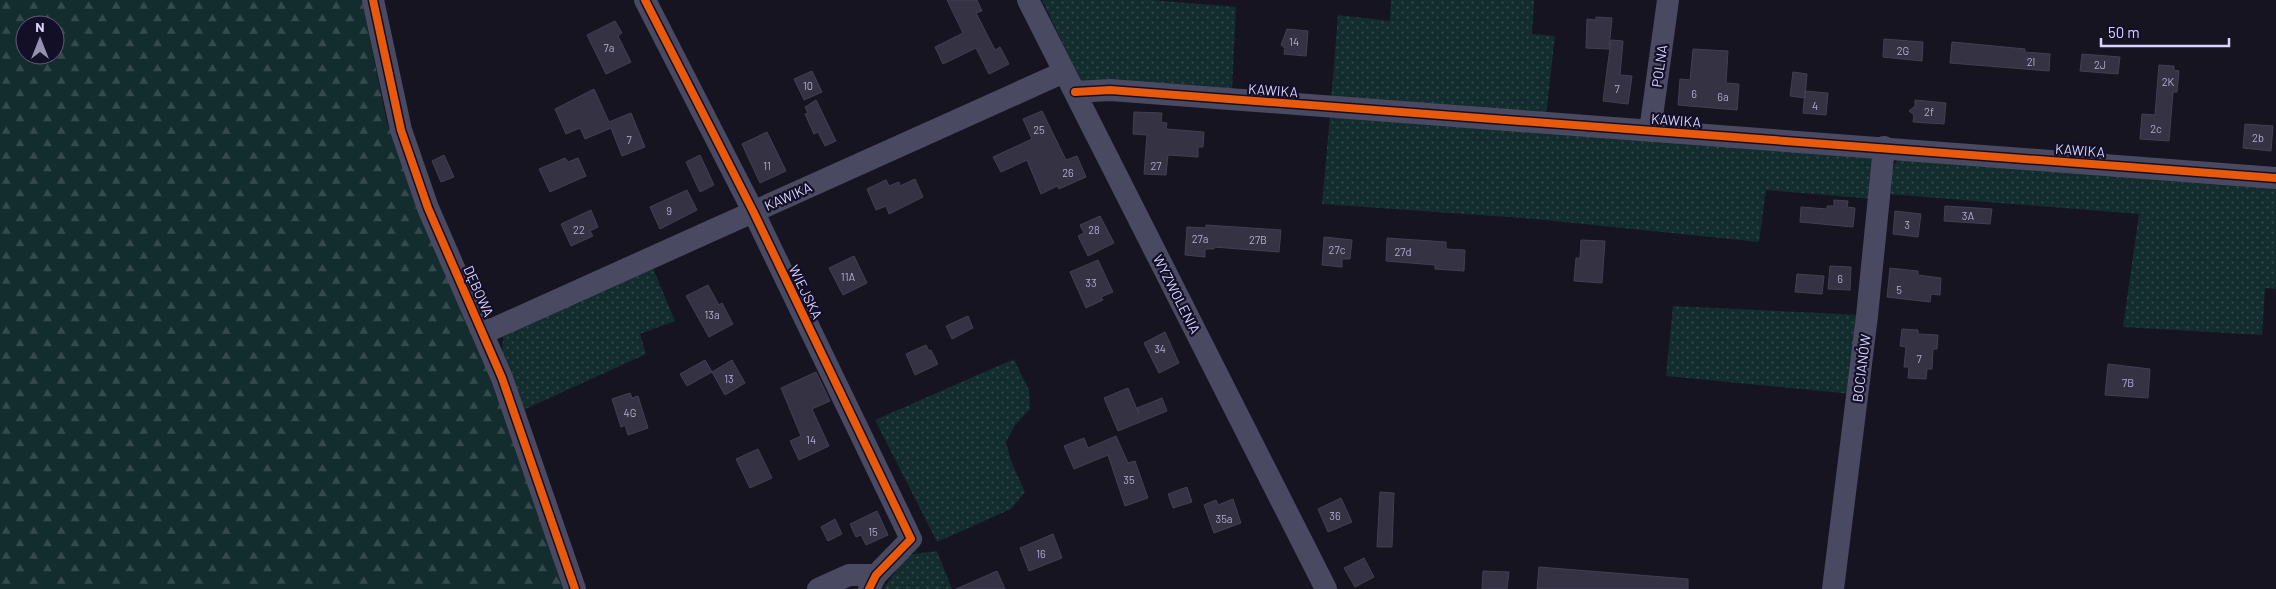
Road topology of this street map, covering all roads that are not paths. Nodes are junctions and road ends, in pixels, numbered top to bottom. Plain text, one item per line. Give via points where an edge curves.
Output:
1 (373, 0) edge
2 (646, 0) edge
3 (1028, 0) edge
4 (1668, 0) edge
5 (1064, 72) junction
6 (1075, 92) junction
7 (1650, 131) junction
8 (1884, 147) junction
9 (2276, 178) edge
10 (753, 211) junction
11 (484, 333) junction
12 (873, 582) edge
13 (575, 589) edge
14 (818, 589) edge
15 (1326, 589) edge
16 (1833, 589) edge

1 - 11 street, DĘBOWA via 401,130 428,208
2 - 10 street, WIEJSKA
3 - 5 street, WYZWOLENIA
4 - 7 street, POLNA
5 - 6 street, WYZWOLENIA
5 - 10 street, KAWIKA
6 - 7 street, KAWIKA via 1110,90
6 - 15 street, WYZWOLENIA
7 - 8 street, KAWIKA
8 - 9 street, KAWIKA
8 - 16 street, BOCIANÓW via 1865,334
10 - 11 street, KAWIKA
10 - 12 street, WIEJSKA via 910,539
11 - 13 street, DĘBOWA
12 - 14 street via 848,575

